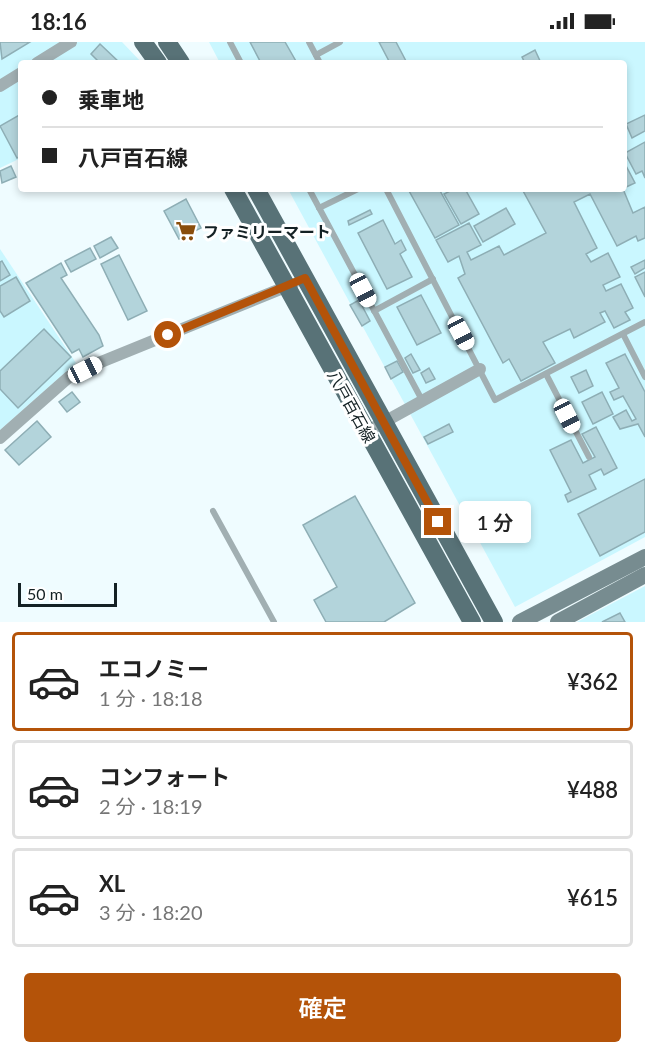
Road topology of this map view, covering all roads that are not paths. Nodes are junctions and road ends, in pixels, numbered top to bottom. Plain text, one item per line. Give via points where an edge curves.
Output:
1 (71, 42) edge
2 (143, 42) edge
3 (166, 42) edge
4 (230, 42) edge
5 (309, 42) edge
6 (340, 42) edge
7 (316, 55) junction
8 (42, 60) edge
9 (156, 60) edge
10 (179, 60) edge
11 (239, 60) edge
12 (318, 60) edge
13 (18, 75) edge
14 (0, 86) edge
15 (235, 192) edge
16 (258, 192) edge
17 (311, 192) edge
18 (352, 192) edge
19 (388, 192) edge
20 (319, 208) junction
21 (305, 278) junction
22 (433, 279) junction
23 (287, 287) junction
24 (374, 311) junction
25 (645, 322) edge
26 (622, 334) junction
27 (480, 369) junction
28 (546, 374) junction
29 (645, 377) edge
30 (422, 400) junction
31 (382, 423) junction
32 (366, 432) junction
33 (0, 438) edge
34 (589, 457) dead end
35 (213, 511) dead end
36 (645, 557) edge
37 (645, 575) edge
38 (274, 622) edge
39 (472, 622) edge
40 (494, 622) edge
41 (520, 622) edge
42 (558, 622) edge

1 - 8 street
2 - 9 main road
3 - 10 main road
4 - 11 lane
5 - 7 lane
6 - 7 lane
7 - 12 lane
13 - 14 street
15 - 23 main road, 八戸百石線
16 - 21 main road, 八戸百石線
17 - 20 lane
18 - 20 lane
19 - 22 lane
20 - 24 lane
21 - 23 street
21 - 31 main road, 八戸百石線
22 - 24 lane
22 - 27 lane
23 - 32 main road, 八戸百石線
23 - 33 street via 69,377
24 - 30 lane
25 - 26 lane
26 - 28 lane
26 - 29 lane
27 - 28 lane via 495,400
27 - 30 street
28 - 34 lane
30 - 31 street
31 - 32 street
31 - 40 main road, 八戸百石線
32 - 39 main road, 八戸百石線
35 - 38 lane
36 - 41 street
37 - 42 street

